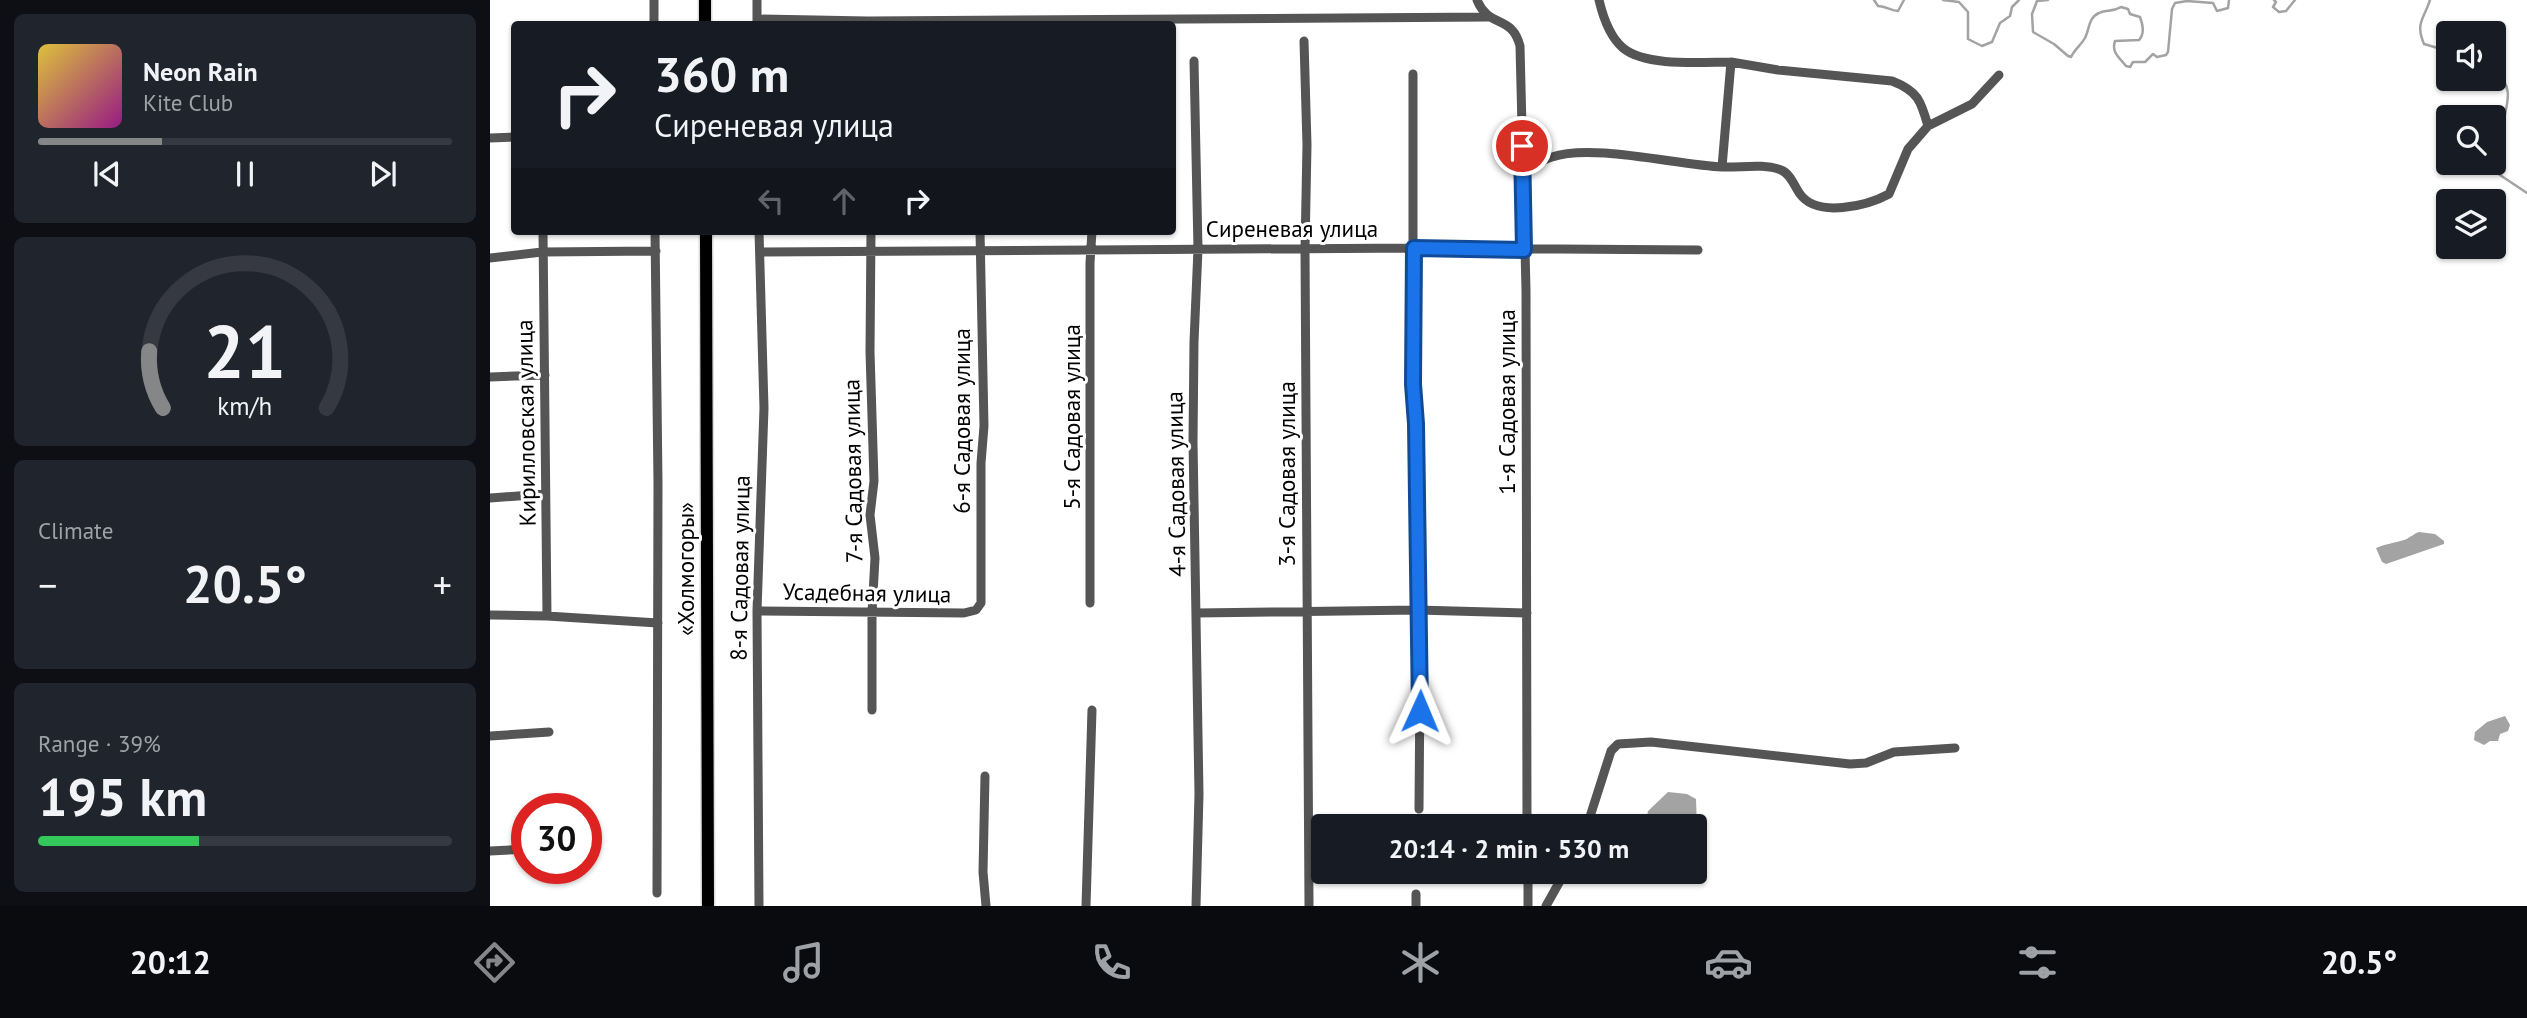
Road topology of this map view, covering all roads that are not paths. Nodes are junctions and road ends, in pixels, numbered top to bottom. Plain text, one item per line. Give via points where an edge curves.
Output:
1 (654, 0) edge
2 (705, 0) edge
3 (757, 0) edge
4 (1477, 0) edge
5 (1599, 0) edge
6 (1489, 17) junction
7 (654, 21) edge
8 (705, 21) edge
9 (757, 21) edge
10 (1169, 21) edge
11 (1304, 41) dead end
12 (1194, 61) dead end
13 (1731, 62) junction
14 (1413, 74) dead end
15 (1999, 75) dead end
16 (1928, 126) junction
17 (511, 136) edge
18 (490, 138) edge
19 (1722, 167) junction
20 (1523, 170) junction
21 (542, 235) edge
22 (655, 235) edge
23 (706, 235) edge
24 (759, 235) edge
25 (871, 235) edge
26 (980, 235) edge
27 (1092, 235) edge
28 (1414, 248) junction
29 (1198, 249) junction
30 (1305, 249) junction
31 (1524, 250) junction
32 (1698, 250) dead end
33 (656, 251) junction
34 (870, 251) junction
35 (981, 251) junction
36 (1092, 251) junction
37 (542, 252) junction
38 (760, 253) junction
39 (490, 258) edge
40 (545, 375) junction
41 (490, 377) edge
42 (545, 494) junction
43 (490, 498) edge
44 (1090, 603) dead end
45 (976, 610) joint
46 (1418, 610) junction
47 (757, 611) junction
48 (1307, 612) junction
49 (872, 613) junction
50 (1197, 613) junction
51 (1527, 613) junction
52 (490, 615) edge
53 (547, 616) junction
54 (658, 623) junction
55 (872, 710) dead end
56 (1092, 710) dead end
57 (550, 732) dead end
58 (490, 736) edge
59 (1955, 748) dead end
60 (985, 776) dead end
61 (1419, 809) dead end
62 (1527, 814) edge
63 (1591, 814) edge
64 (511, 850) edge
65 (490, 851) edge
66 (1528, 884) edge
67 (1558, 884) edge
68 (657, 893) dead end
69 (1416, 894) dead end
70 (708, 906) edge
71 (759, 906) edge
72 (986, 906) edge
73 (1086, 906) edge
74 (1196, 906) edge
75 (1309, 906) edge
76 (1416, 906) edge
77 (1528, 906) edge
78 (1546, 906) edge

1 - 7 street
2 - 8 highway
3 - 9 street
4 - 6 street, 1-я Садовая улица
5 - 13 street via 1609,31 1624,49 1667,61
6 - 10 street
6 - 20 street, 1-я Садовая улица via 1517,32
11 - 30 street, 3-я Садовая улица
12 - 29 street, 4-я Садовая улица
13 - 16 street via 1892,81 1917,95
13 - 19 street
14 - 28 street
15 - 16 street via 1972,104
16 - 19 street via 1908,149 1889,194 1863,205 1817,207 1800,195 1782,170
17 - 18 street
19 - 20 street via 1577,153 1554,156
20 - 31 street, 1-я Садовая улица
21 - 37 street, Кирилловская улица
22 - 33 street
23 - 70 highway, «Холмогоры»
24 - 38 street, 8-я Садовая улица
25 - 34 street, 7-я Садовая улица
26 - 35 street, 6-я Садовая улица
27 - 36 street, 5-я Садовая улица
28 - 30 street, Сиреневая улица
28 - 31 street, Сиреневая улица
28 - 46 street
29 - 30 street, Сиреневая улица
29 - 36 street, Сиреневая улица
29 - 50 street, 4-я Садовая улица via 1193,442
30 - 48 street, 3-я Садовая улица
31 - 32 street, Сиреневая улица
31 - 51 street, 1-я Садовая улица
33 - 37 street
33 - 54 street
34 - 35 street, Сиреневая улица
34 - 38 street, Сиреневая улица
34 - 49 street, 7-я Садовая улица via 874,481 870,514 876,558
35 - 36 street, Сиреневая улица
35 - 45 street, 6-я Садовая улица via 984,426 981,603
36 - 44 street, 5-я Садовая улица
37 - 39 street
37 - 40 street, Кирилловская улица
38 - 47 street, 8-я Садовая улица via 764,442
40 - 41 street
40 - 42 street, Кирилловская улица
42 - 43 street
42 - 53 street, Кирилловская улица
45 - 49 street, Усадебная улица
46 - 48 street
46 - 51 street
46 - 61 street
47 - 49 street, Усадебная улица
47 - 71 street, 8-я Садовая улица
48 - 50 street
48 - 75 street, 3-я Садовая улица
49 - 55 street, 7-я Садовая улица
50 - 74 street, 4-я Садовая улица
51 - 62 street, 1-я Садовая улица
52 - 53 street
53 - 54 street
54 - 68 street
56 - 73 street
57 - 58 street
59 - 63 street via 1894,752 1850,764 1651,742 1618,744 1611,751
60 - 72 street
64 - 65 street
66 - 77 street
67 - 78 street
69 - 76 street

